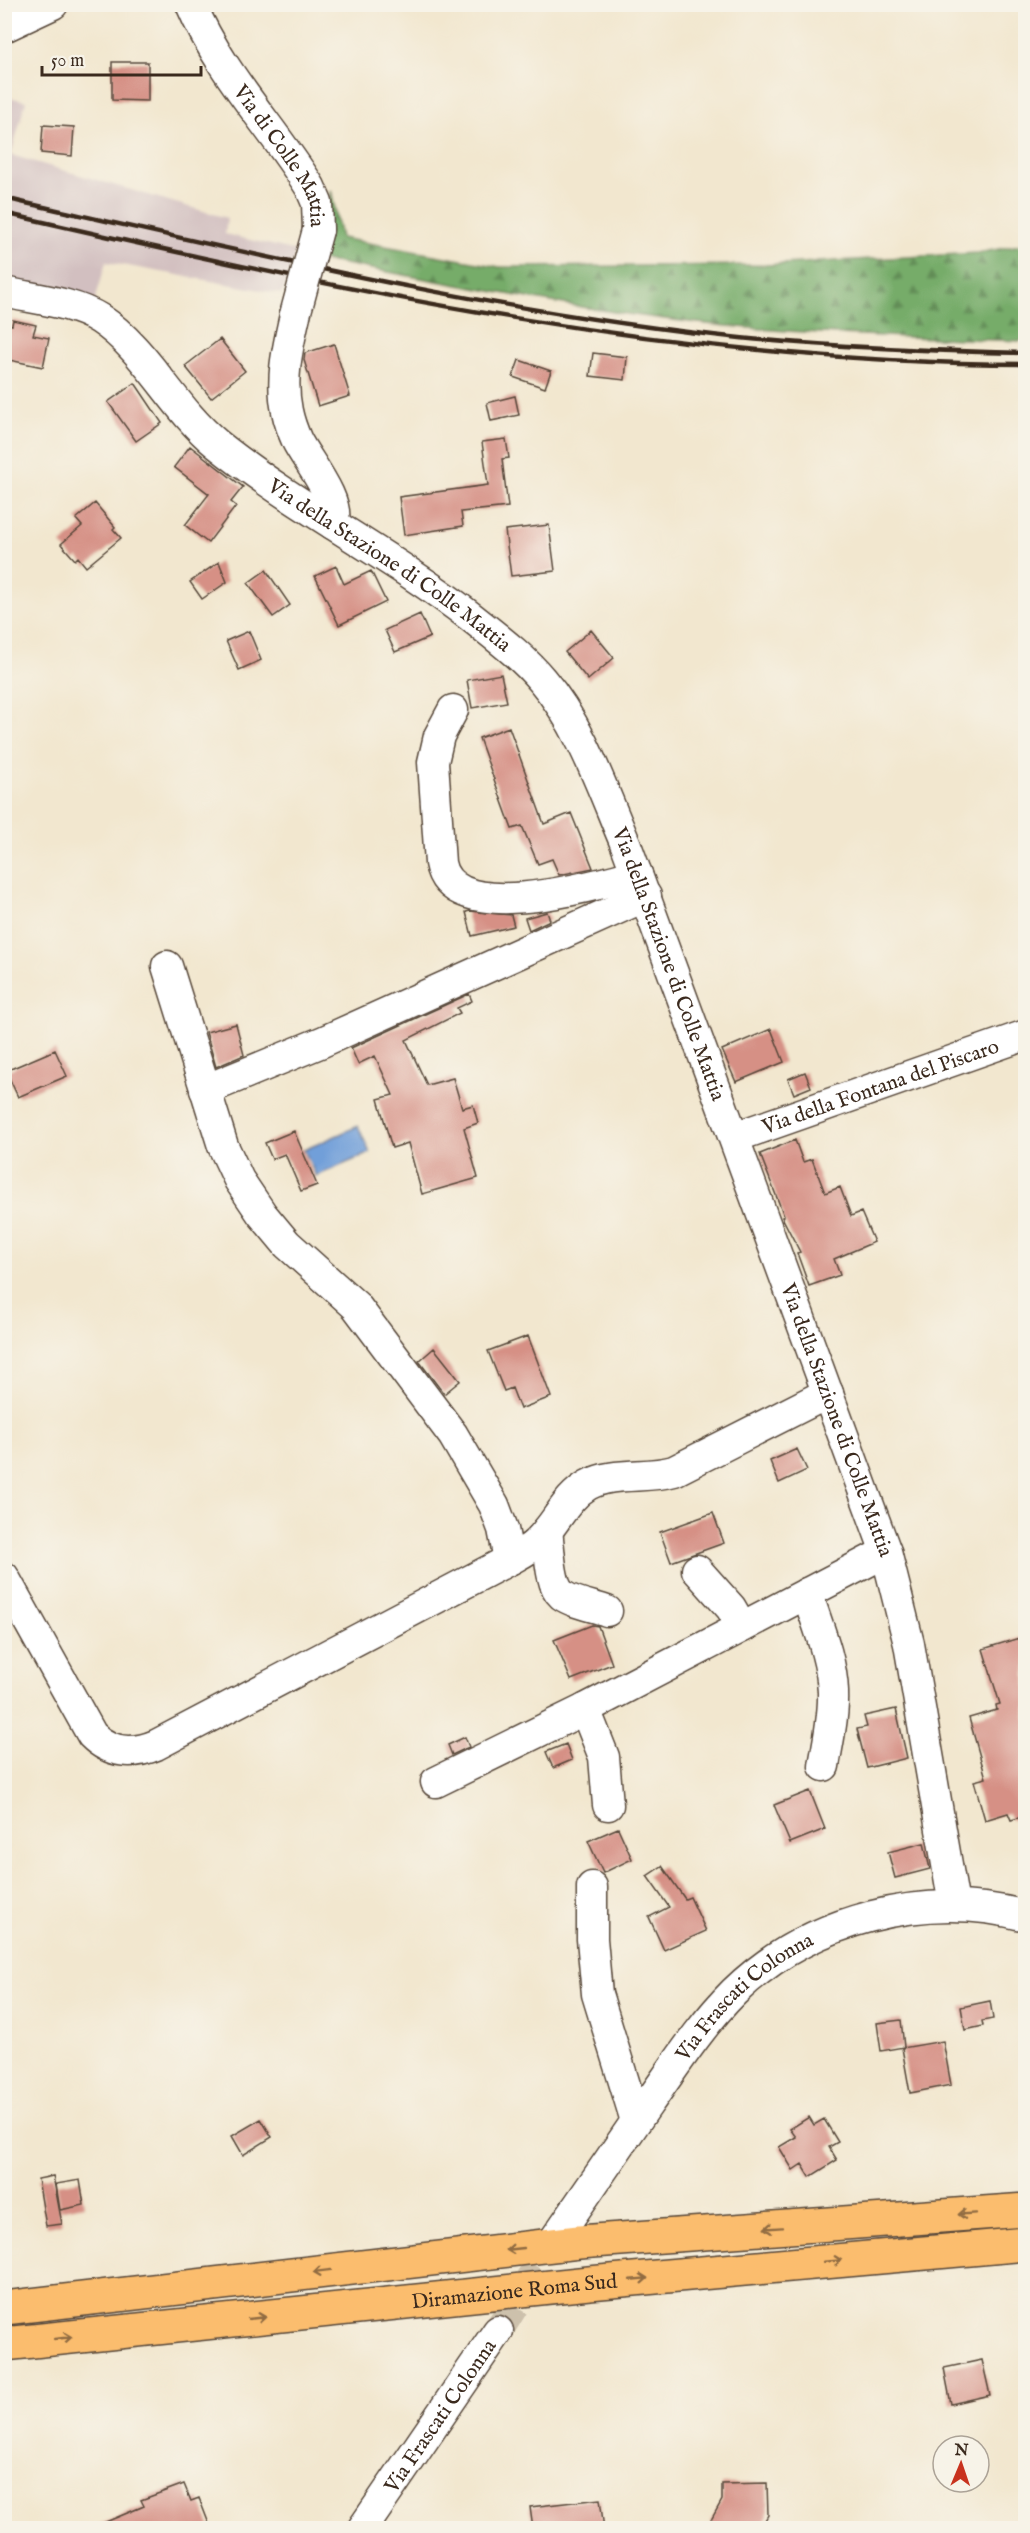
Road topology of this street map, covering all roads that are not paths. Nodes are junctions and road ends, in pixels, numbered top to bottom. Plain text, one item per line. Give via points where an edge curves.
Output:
1 (53, 4) edge
2 (191, 4) edge
3 (4, 27) edge
4 (4, 292) edge
5 (333, 524) junction
6 (453, 710) dead end
7 (641, 885) junction
8 (167, 966) dead end
9 (1026, 1035) edge
10 (206, 1090) junction
11 (735, 1137) junction
12 (828, 1393) junction
13 (547, 1531) junction
14 (886, 1552) junction
15 (509, 1560) junction
16 (698, 1570) dead end
17 (4, 1577) edge
18 (807, 1593) junction
19 (607, 1611) dead end
20 (742, 1627) junction
21 (585, 1709) junction
22 (824, 1766) dead end
23 (436, 1782) dead end
24 (608, 1805) dead end
25 (592, 1887) dead end
26 (954, 1905) junction
27 (1026, 1916) edge
28 (636, 2121) junction
29 (1026, 2210) edge
30 (555, 2239) tunnel mouth
31 (1026, 2244) edge
32 (4, 2308) edge
33 (498, 2331) tunnel mouth
34 (4, 2344) edge
35 (363, 2529) edge

1 - 3 street
2 - 5 street, Via di Colle Mattia, bridge via 224,68 310,187 317,203 318,230 285,367 285,402 293,432 328,494
4 - 5 street, Via della Stazione di Colle Mattia via 80,310 106,323 124,338 206,434
5 - 7 street, Via della Stazione di Colle Mattia via 440,594 507,646 542,680 577,733
6 - 7 street via 439,736 433,762 440,863 449,884 471,894 530,897
7 - 10 street via 322,1042
7 - 11 street, Via della Stazione di Colle Mattia
8 - 10 street
9 - 11 street, Via della Fontana del Piscaro
10 - 15 street via 227,1156 255,1205 297,1255 356,1306 459,1443 494,1505
11 - 12 street, Via della Stazione di Colle Mattia
12 - 13 street via 674,1471 590,1484 576,1494
12 - 14 street, Via della Stazione di Colle Mattia
13 - 15 street
13 - 19 street via 558,1590
14 - 18 street
14 - 26 street, Via della Stazione di Colle Mattia via 909,1644
15 - 17 street via 156,1745 132,1752 110,1748 92,1735
16 - 20 street
18 - 20 street
18 - 22 street via 833,1690
20 - 21 street
21 - 23 street
21 - 24 street via 604,1757
25 - 28 street via 597,1994
26 - 27 street, Via Frascati Colonna
26 - 28 street, Via Frascati Colonna via 904,1908 874,1915 805,1942 776,1959 720,2008
28 - 30 street, Via Frascati Colonna
29 -> 32 highway, Diramazione Roma Sud via 579,2242
34 -> 31 highway, Diramazione Roma Sud via 601,2282
33 - 35 street, Via Frascati Colonna

